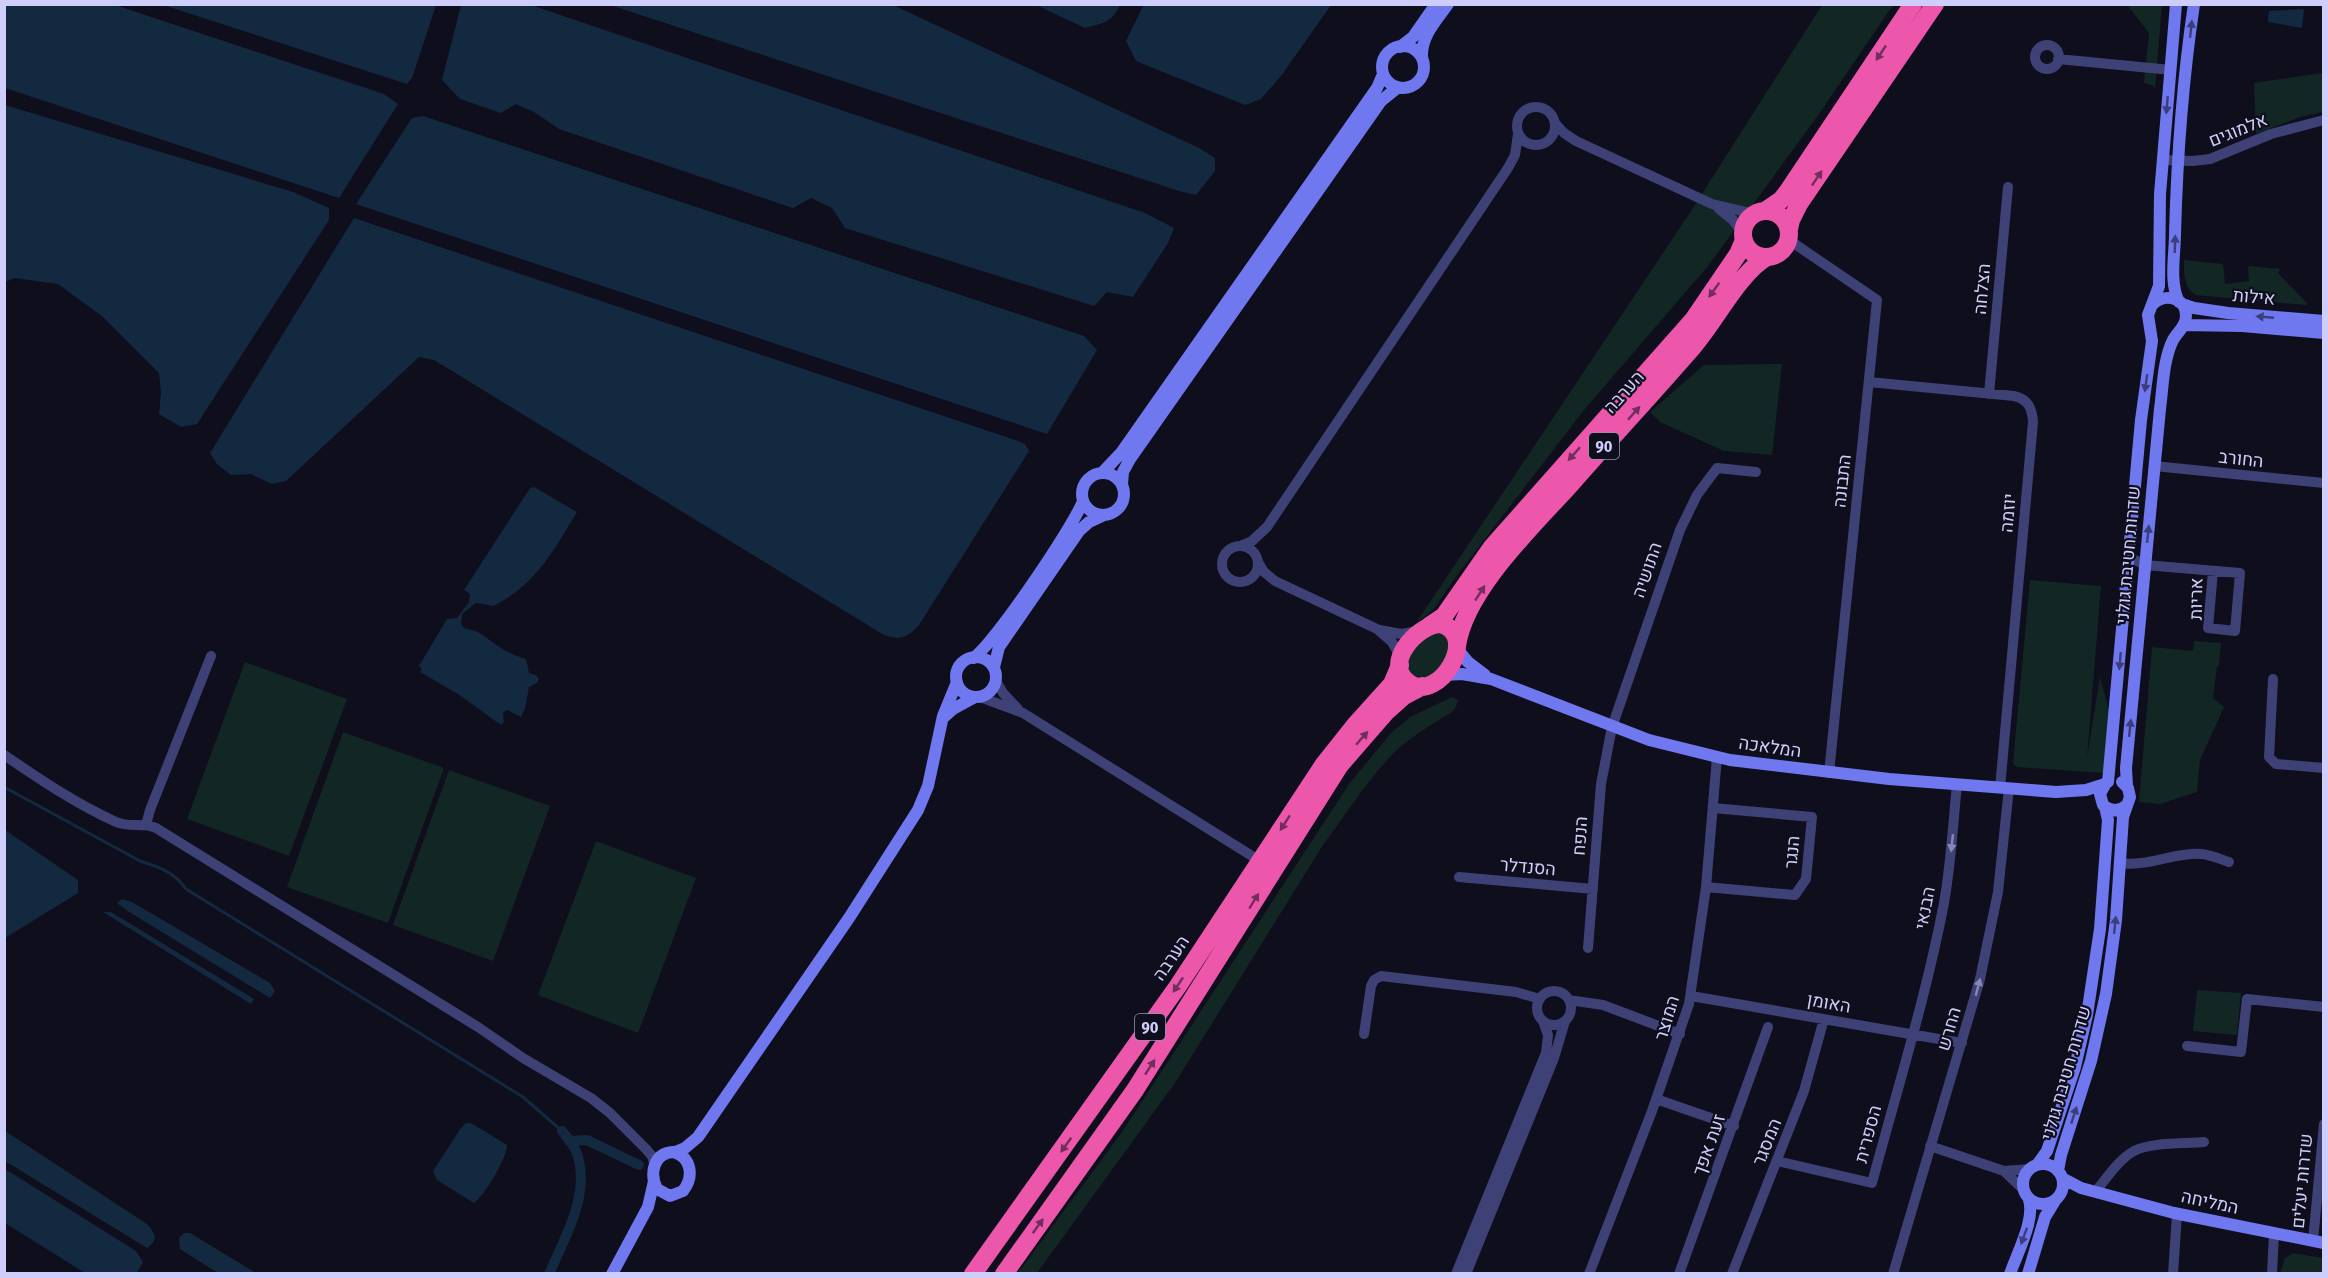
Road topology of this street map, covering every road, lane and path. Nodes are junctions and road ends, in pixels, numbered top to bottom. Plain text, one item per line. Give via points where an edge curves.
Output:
1 (1436, 4) edge
2 (1448, 4) edge
3 (1913, 4) edge
4 (1935, 4) edge
5 (2176, 4) edge
6 (2194, 4) edge
7 (1400, 47) junction
8 (1422, 57) junction
9 (2058, 59) dead end
10 (2170, 70) junction
11 (1383, 74) junction
12 (1397, 88) junction
13 (2324, 120) edge
14 (1555, 123) junction
15 (1518, 134) junction
16 (1549, 140) junction
17 (1576, 141) junction
18 (1537, 146) junction
19 (2163, 160) junction
20 (2179, 161) junction
21 (1508, 168) junction
22 (2008, 187) dead end
23 (1712, 204) junction
24 (1760, 212) junction
25 (1789, 235) junction
26 (1744, 237) junction
27 (1767, 257) junction
28 (2180, 303) junction
29 (2153, 304) junction
30 (2324, 321) edge
31 (2151, 325) junction
32 (2182, 328) junction
33 (2324, 333) edge
34 (1869, 382) junction
35 (1989, 394) junction
36 (2154, 466) junction
37 (1756, 472) dead end
38 (1101, 473) junction
39 (2324, 483) edge
40 (1122, 484) junction
41 (1083, 501) junction
42 (1104, 515) junction
43 (1267, 527) junction
44 (1240, 546) junction
45 (2129, 557) junction
46 (1257, 560) junction
47 (2145, 565) junction
48 (2213, 570) junction
49 (1251, 578) junction
50 (1275, 581) junction
51 (1424, 628) junction
52 (1377, 629) junction
53 (1457, 648) junction
54 (211, 656) dead end
55 (974, 658) junction
56 (1401, 662) junction
57 (994, 668) junction
58 (1444, 675) junction
59 (1491, 679) junction
60 (2273, 679) dead end
61 (996, 681) junction
62 (957, 682) junction
63 (1423, 686) junction
64 (977, 697) junction
65 (1023, 714) junction
66 (941, 723) junction
67 (1612, 727) junction
68 (4, 755) edge
69 (1717, 757) junction
70 (2324, 768) edge
71 (1829, 773) junction
72 (2106, 783) junction
73 (1957, 784) junction
74 (2127, 786) junction
75 (2004, 788) junction
76 (2056, 792) junction
77 (2127, 805) junction
78 (2104, 806) junction
79 (1713, 807) junction
80 (146, 825) junction
81 (1260, 861) junction
82 (2229, 862) dead end
83 (2120, 863) junction
84 (1459, 877) dead end
85 (1706, 887) junction
86 (1593, 889) junction
87 (1588, 948) dead end
88 (1691, 996) junction
89 (1540, 999) junction
90 (1569, 1000) junction
91 (2324, 1007) edge
92 (1824, 1019) junction
93 (1543, 1021) junction
94 (1565, 1021) junction
95 (1768, 1027) dead end
96 (1364, 1034) dead end
97 (1680, 1034) junction
98 (1913, 1035) junction
99 (1962, 1043) junction
100 (2187, 1046) dead end
101 (1656, 1099) junction
102 (2324, 1124) edge
103 (1734, 1126) junction
104 (698, 1137) junction
105 (2204, 1142) dead end
106 (1930, 1146) junction
107 (646, 1149) junction
108 (669, 1153) junction
109 (1777, 1161) junction
110 (655, 1166) junction
111 (2034, 1167) junction
112 (690, 1171) junction
113 (2004, 1171) junction
114 (2060, 1175) junction
115 (654, 1181) junction
116 (2092, 1191) junction
117 (2026, 1194) junction
118 (673, 1196) junction
119 (2057, 1198) junction
120 (2177, 1214) junction
121 (641, 1220) junction
122 (2274, 1233) junction
123 (2318, 1242) edge
124 (612, 1274) edge
125 (973, 1274) edge
126 (1004, 1274) edge
127 (1456, 1274) edge
128 (1466, 1274) edge
129 (1589, 1274) edge
130 (1679, 1274) edge
131 (1732, 1274) edge
132 (1893, 1274) edge
133 (2010, 1274) edge
134 (2028, 1274) edge
135 (2172, 1274) edge
136 (2272, 1274) edge

1 - 7 street via 1413,37
2 - 8 street via 1425,37
3 -> 24 highway via 1788,191 1774,206
25 -> 4 highway via 1799,204
5 - 10 street
20 -> 6 street
7 - 8 street via 1411,48
7 - 11 street via 1386,54
8 - 12 street via 1424,71 1417,83
9 - 10 street
10 -> 19 street
11 - 12 street
11 - 38 street via 1377,88 1121,453
12 - 40 street via 1381,100 1130,459
13 - 20 street, אלמוגים via 2289,128 2210,159
14 - 15 street via 1545,109 1531,108 1518,119
14 - 16 street
14 - 17 street
15 - 18 street via 1526,143
15 - 21 street via 1515,155
16 - 17 street
16 - 18 street
17 - 23 street
18 - 21 street
19 - 20 street, אלמוגים
19 - 29 street via 2159,284
28 -> 20 street via 2174,280
21 - 43 street
22 - 35 street, הצלחה
23 - 24 street
23 - 26 street via 1733,220
24 - 25 highway via 1780,215
24 - 26 highway via 1746,222
25 - 27 highway via 1784,249
25 - 34 street, התבונה via 1877,300
26 - 27 highway via 1750,250
26 -> 51 highway, הערבה / 90 via 1738,254 1693,320 1497,541 1447,613
53 -> 27 highway, הערבה / 90 via 1465,618 1498,567 1707,331 1749,272
28 - 29 street via 2165,297
30 -> 28 street, אילות via 2228,313
28 - 32 street via 2186,314
29 - 31 street via 2148,315
31 - 32 street via 2166,335
31 -> 45 street, שדרות חטיבת גולני
32 - 33 street, אילות via 2242,326
32 - 36 street, שדרות חטיבת גולני via 2172,341 2167,359
34 - 35 street, יוזמה
34 - 71 street, התבונה
35 - 75 street, יוזמה via 2023,399 2033,416
36 - 39 street, החורב
47 -> 36 street, שדרות חטיבת גולני
37 - 67 street, התושיה via 1717,468 1690,507 1665,568
38 - 40 street via 1111,474
38 - 41 street via 1086,481
40 - 42 street via 1122,504
41 - 42 street via 1091,512
41 - 55 street via 1069,529 990,642
42 - 57 street via 1079,531 999,647
43 - 44 street
43 - 46 street
44 - 46 street via 1249,548
44 - 49 street via 1227,552 1223,568 1234,581
45 - 47 street, אריות
45 -> 72 street, שדרות חטיבת גולני
46 - 49 street
46 - 50 street via 1263,572
47 - 48 street, אריות
74 -> 47 street, שדרות חטיבת גולני
48 - 48 street, אריות via 2208,628 2235,631 2240,573
49 - 50 street
50 - 52 street
51 - 52 street via 1401,634
51 - 53 highway via 1440,624 1449,628
51 - 56 highway, 90 via 1405,647
52 - 56 street via 1392,642
53 - 58 highway, 90
53 - 59 street, המלאכה via 1472,666
54 - 80 street
55 - 57 street via 984,659
55 - 62 street via 960,665
56 - 63 highway via 1405,679
56 -> 81 highway, הערבה / 90 via 1392,684 1331,754
57 - 61 street
58 - 59 street, המלאכה
58 - 63 highway, 90
59 - 67 street, המלאכה
60 - 70 street via 2269,757 2276,764
61 - 64 street via 990,692
61 - 65 street
62 - 64 street via 965,694
62 - 66 street
126 -> 63 highway, 90 via 1135,1090 1340,765 1397,701
64 - 65 street
64 - 66 street via 953,709
65 - 81 street
66 - 104 street via 928,786 918,810 849,918
67 - 69 street, המלאכה
67 - 86 street, הנפח via 1601,784
68 - 80 street via 65,797 118,823
69 - 71 street, המלאכה
69 - 79 street, המוצר
71 - 73 street, המלאכה
72 - 74 street via 2116,780
72 - 76 street, המלאכה via 2092,789
72 - 78 street via 2100,794
73 - 75 street, המלאכה
73 -> 98 street, הבנאי via 1944,901
74 - 77 street
75 - 76 street, המלאכה
99 -> 75 street, החרש via 1998,892
76 - 78 street, המלאכה
77 - 78 street via 2117,810
77 - 83 street, שדרות חטיבת גולני
78 - 111 street, שדרות חטיבת גולני via 2108,820 2102,908 2087,1015 2051,1140 2045,1156
79 - 85 street, המוצר
79 - 85 street, הנגר via 1812,818 1806,879 1795,895
80 - 107 street via 591,1098
81 -> 125 highway, הערבה / 90 via 1136,1046
82 - 83 street via 2192,854 2141,864
114 -> 83 street, שדרות חטיבת גולני via 2061,1155 2102,1018
84 - 86 street, הסנדלר
85 - 88 street, המוצר
86 - 87 street, הנפח
88 - 92 street, האומן
88 - 97 street, המוצר
89 - 90 street via 1555,991
89 - 93 street via 1537,1010
89 - 96 street via 1516,992 1381,976 1374,980 1370,990
90 - 94 street via 1571,1010
90 - 97 street via 1604,1005
91 - 100 street via 2247,999 2241,1052
92 - 98 street, האומן
92 - 109 street, המסגר via 1808,1080
93 - 94 street via 1556,1025
93 - 127 street via 1548,1035 1546,1053
94 - 128 street via 1554,1058
95 - 103 street, זעת אפך
97 - 101 street, המוצר
98 - 99 street, האומן
98 - 109 street, הספרית via 1872,1183
99 - 106 street, החרש
101 - 103 street
101 - 129 street, המוצר
102 - 123 street, שדרות יעלים
103 - 130 street, זעת אפך
104 - 108 street via 685,1148
104 - 112 street
105 - 116 street via 2134,1151
106 - 113 street
106 - 132 street, החרש
107 - 108 street via 655,1154
107 - 110 street
108 - 110 street
108 - 112 street via 686,1159
109 - 131 street, המסגר
110 - 115 street
111 - 113 street
111 - 114 street via 2049,1165
111 - 117 street via 2024,1178
112 - 118 street via 686,1188
113 - 117 street
114 - 116 street, המליחה
114 - 119 street via 2063,1186
115 - 118 street via 660,1192
115 - 121 street
116 - 119 street, המליחה via 2075,1191
116 - 120 street, המליחה
117 - 119 street via 2041,1204
117 -> 133 street via 2030,1217
118 - 121 street
119 - 134 street via 2045,1217
120 - 122 street, המליחה
120 - 135 street
121 - 124 street
122 - 123 street, המליחה
122 - 136 street

